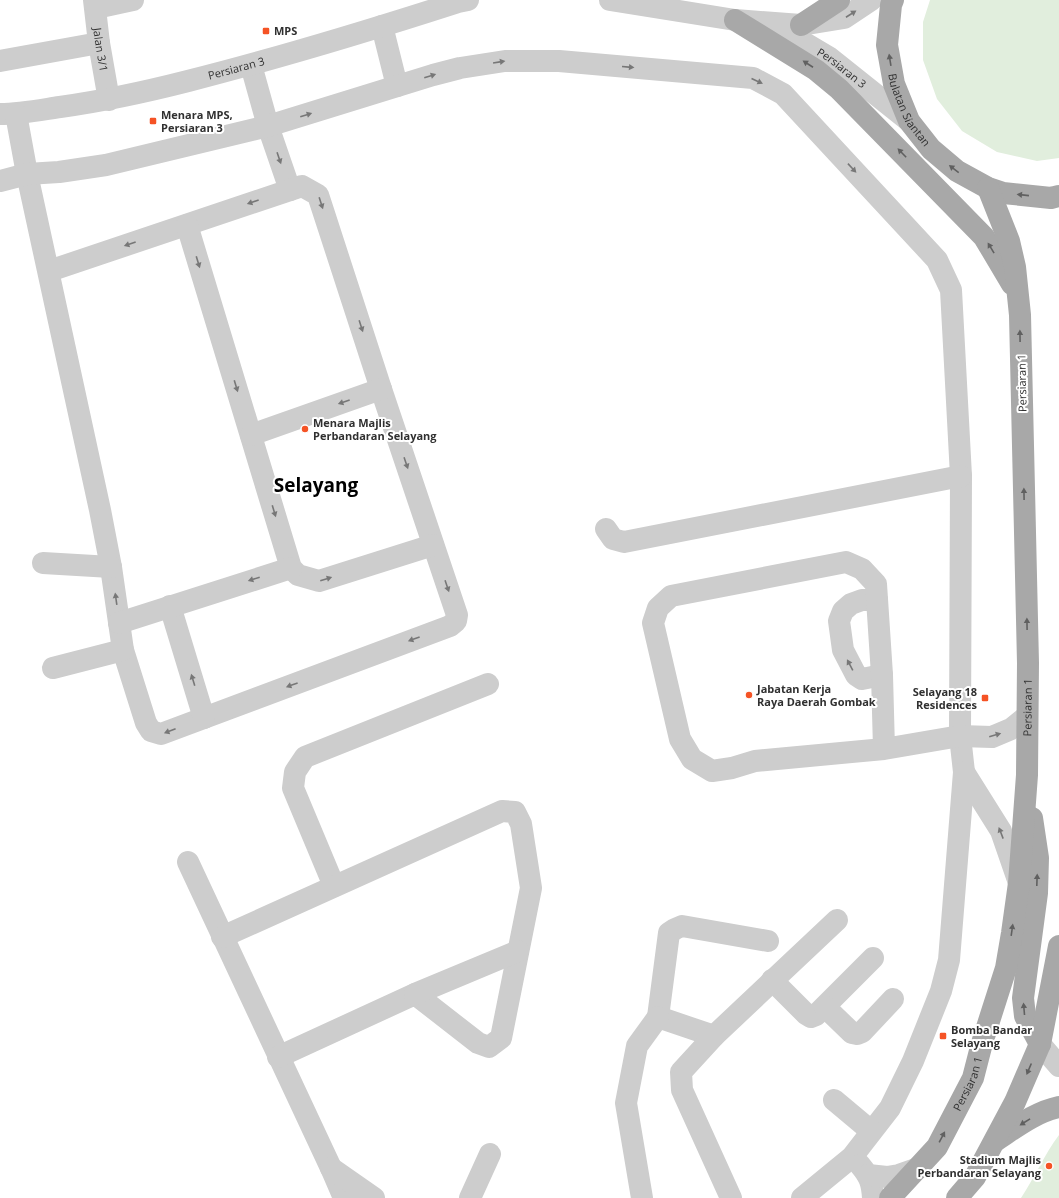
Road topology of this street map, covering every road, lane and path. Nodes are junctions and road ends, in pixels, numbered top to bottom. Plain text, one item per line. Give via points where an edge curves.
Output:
1 (133, 0) edge
2 (468, 0) edge
3 (610, 0) edge
4 (839, 0) edge
5 (871, 0) edge
6 (893, 0) edge
7 (95, 4) edge
8 (735, 20) junction
9 (769, 22) junction
10 (801, 25) junction
11 (382, 26) junction
12 (99, 43) junction
13 (0, 61) edge
14 (251, 65) junction
15 (397, 86) junction
16 (109, 100) junction
17 (8, 114) edge
18 (910, 120) junction
19 (268, 126) junction
20 (27, 174) junction
21 (0, 181) edge
22 (988, 188) junction
23 (290, 190) junction
24 (1059, 196) edge
25 (187, 225) junction
26 (49, 271) junction
27 (1018, 294) junction
28 (381, 389) junction
29 (251, 435) junction
30 (961, 476) junction
31 (606, 529) dead end
32 (433, 545) junction
33 (42, 563) dead end
34 (111, 567) junction
35 (291, 568) junction
36 (877, 600) junction
37 (170, 606) junction
38 (119, 623) junction
39 (123, 650) junction
40 (53, 668) dead end
41 (882, 675) junction
42 (488, 684) dead end
43 (204, 718) junction
44 (1026, 718) junction
45 (960, 736) junction
46 (884, 748) junction
47 (964, 772) junction
48 (1026, 775) junction
49 (188, 862) dead end
50 (1018, 883) junction
51 (334, 886) junction
52 (836, 920) dead end
53 (222, 937) junction
54 (768, 941) dead end
55 (518, 951) junction
56 (873, 958) dead end
57 (1058, 960) edge
58 (772, 980) junction
59 (415, 994) junction
60 (893, 999) dead end
61 (825, 1007) junction
62 (658, 1018) junction
63 (714, 1036) junction
64 (1040, 1044) junction
65 (278, 1057) junction
66 (1059, 1066) edge
67 (834, 1100) dead end
68 (1059, 1107) edge
69 (872, 1131) junction
70 (994, 1142) junction
71 (490, 1154) dead end
72 (852, 1157) junction
73 (331, 1168) junction
74 (919, 1168) junction
75 (868, 1175) junction
76 (344, 1198) edge
77 (374, 1198) edge
78 (470, 1198) edge
79 (642, 1198) edge
80 (731, 1198) edge
81 (802, 1198) edge
82 (873, 1198) edge
83 (890, 1198) edge
84 (957, 1198) edge

1 - 7 street
2 - 11 street, Persiaran 3
3 - 8 street, Persiaran 3
4 - 10 main road
10 -> 5 street, Persiaran 3 via 844,18
18 -> 6 main road, Bulatan Siantan via 894,84 887,45
7 - 12 street, Jalan 3/1
8 - 9 street, Persiaran 3
27 -> 8 main road via 984,237 839,89 816,70
9 - 10 street, Persiaran 3
9 - 18 street, Persiaran 3 via 830,58
11 - 14 street, Persiaran 3
11 - 15 street
12 - 13 street
12 - 16 street, Jalan 3/1
14 - 16 street, Persiaran 3
14 - 19 street
19 -> 15 street
15 -> 30 street via 460,68 505,61 559,61 753,78 783,94 937,260 951,290
16 - 17 street, Persiaran 3
17 - 20 street
22 -> 18 main road, Bulatan Siantan via 957,171 931,149
19 - 20 street via 106,165
19 -> 23 street
20 - 21 street
20 - 26 street
24 -> 22 main road, Bulatan Siantan via 1051,198 1003,193
22 - 27 main road, Persiaran 1 via 1009,241
23 -> 25 street
23 -> 28 street via 302,186 318,195
25 -> 26 street
25 -> 29 street
26 - 34 street
44 -> 27 main road, Persiaran 1 via 1028,662
28 -> 29 street
28 -> 32 street
29 -> 35 street
30 - 31 street via 624,542 613,539
30 - 45 street
35 -> 32 street via 298,575 319,581
32 -> 43 street via 457,615 456,621 450,626
33 - 34 street
38 -> 34 street
35 -> 37 street
36 - 41 street
41 -> 36 street via 862,679 856,675 843,650 839,621 843,611 851,604 862,600
36 - 46 street via 876,584 862,569 846,562 672,596 658,608 653,623 680,739 692,759 712,771 755,761
37 - 38 street
43 -> 37 street
38 - 39 street
39 - 40 street
43 -> 39 street via 161,734 152,731 146,723
41 - 46 street
42 - 51 street via 305,757 295,772 293,788
45 -> 44 street via 992,737 1011,729
44 - 48 main road, Persiaran 1
45 - 46 street
45 - 47 street
50 -> 47 street via 1001,831
47 - 69 street via 949,960 941,992 913,1061 890,1108
48 - 50 main road, Persiaran 1
64 -> 48 main road via 1025,1016 1023,998 1037,893 1038,858
49 - 53 street
74 -> 50 main road, Persiaran 1 via 937,1146 973,1078 1006,968
51 - 53 street
51 - 55 street via 502,811 515,812 521,824 532,888
52 - 58 street
53 - 65 street
54 - 62 street via 682,926 675,929 669,934
55 - 59 street
55 - 59 street via 500,1038 489,1047 478,1042
56 - 61 street
57 - 64 main road
58 - 61 street via 806,1014 816,1015
58 - 63 street
59 - 65 street
60 - 61 street via 862,1032 857,1034 852,1033
62 - 63 street
62 - 79 street via 637,1046 626,1103
63 - 80 street via 681,1072 682,1090
64 - 66 street
64 -> 70 main road via 1015,1102
65 - 73 street
67 - 69 street
68 -> 70 main road via 1037,1115
69 - 72 street
70 - 84 main road via 975,1177
71 - 78 street
72 - 75 street
72 - 81 street
73 - 76 street
73 - 77 street
74 - 75 street via 888,1177
74 - 83 main road, Persiaran 1
75 - 82 street

